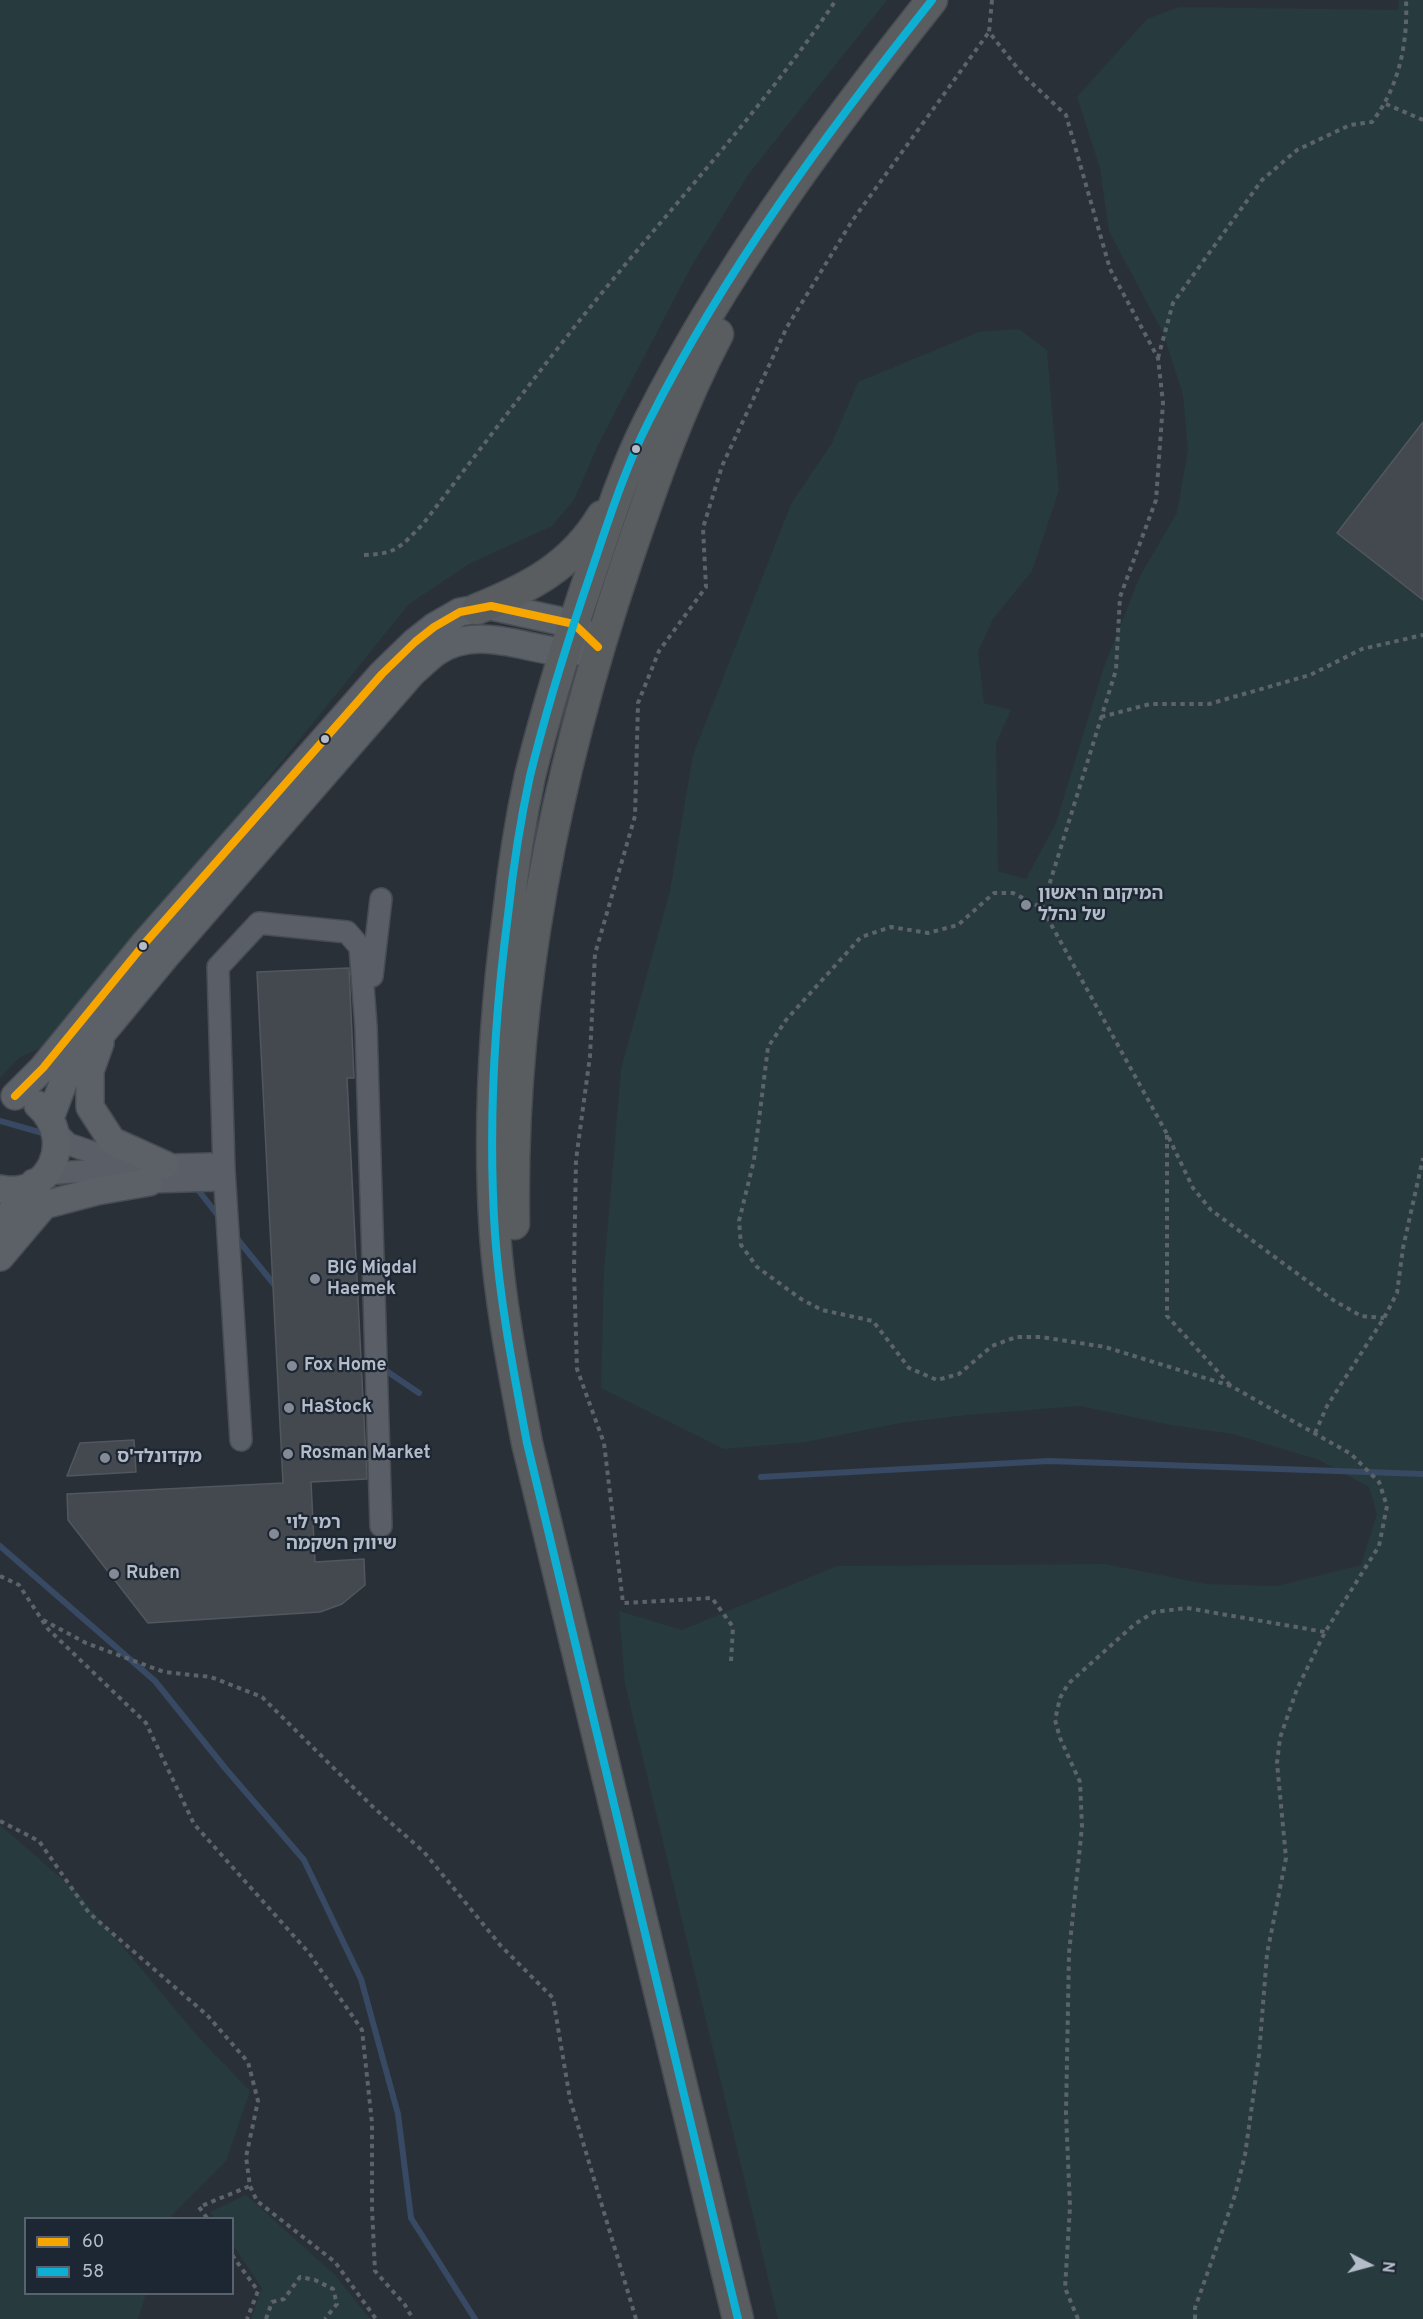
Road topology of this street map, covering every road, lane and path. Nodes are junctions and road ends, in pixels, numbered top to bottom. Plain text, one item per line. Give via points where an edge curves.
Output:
1 (836, 0) edge
2 (932, 0) edge
3 (992, 0) edge
4 (1406, 0) edge
5 (989, 32) junction
6 (1386, 104) junction
7 (1423, 120) edge
8 (827, 137) junction
9 (1158, 358) junction
10 (629, 469) junction
11 (364, 555) dead end
12 (477, 609) junction
13 (574, 624) junction
14 (1423, 635) edge
15 (598, 647) junction
16 (564, 653) junction
17 (1101, 717) junction
18 (381, 899) dead end
19 (1042, 908) junction
20 (366, 1027) junction
21 (105, 1031) junction
22 (7, 1097) edge
23 (53, 1125) junction
24 (1167, 1134) junction
25 (1423, 1158) edge
26 (224, 1170) junction
27 (157, 1174) junction
28 (40, 1179) junction
29 (0, 1188) edge
30 (0, 1229) edge
31 (0, 1257) edge
32 (1384, 1318) junction
33 (1231, 1386) junction
34 (1315, 1433) junction
35 (241, 1440) dead end
36 (527, 1443) junction
37 (381, 1526) dead end
38 (0, 1576) edge
39 (43, 1620) junction
40 (1325, 1632) junction
41 (731, 1660) dead end
42 (0, 1821) edge
43 (250, 2186) junction
44 (206, 2217) edge
45 (234, 2258) edge
46 (247, 2319) edge
47 (266, 2319) edge
48 (326, 2319) edge
49 (376, 2319) edge
50 (413, 2319) edge
51 (636, 2319) edge
52 (738, 2319) edge
53 (1078, 2319) edge
54 (1195, 2319) edge

1 - 11 path via 768,93 584,315 423,524 401,547 387,554
2 - 8 highway
3 - 5 path
4 - 6 path via 1402,60
5 - 9 path via 1022,74 1066,115 1110,269
5 - 41 path via 852,221 786,327 723,466 703,528 706,587 659,651 638,703 635,816 595,954 590,1056 576,1160 577,1370 604,1443 623,1603 712,1598 733,1627
6 - 7 path
6 - 9 path via 1372,122 1350,125 1298,150 1262,180 1173,303
8 - 10 highway via 724,288 647,425
8 - 15 highway via 703,364 670,440
9 - 17 path via 1163,402 1156,500 1120,597 1116,670
10 - 12 highway via 594,528 576,550 519,592
10 - 13 highway
12 - 13 main road via 491,606
12 - 22 main road via 460,612 434,627 382,674 145,943 43,1068
13 - 15 main road
13 - 16 highway
14 - 17 path via 1362,649 1310,675 1209,704 1150,704
15 - 16 main road
15 - 36 highway via 552,838 525,998 513,1191 515,1298
16 - 21 main road via 479,639 437,651 404,681
16 - 36 highway via 530,778 514,866 494,1053 490,1143 495,1238 505,1324
17 - 19 path
18 - 20 street
19 - 24 path
19 - 33 path via 1013,893 994,893 958,925 928,933 891,927 861,937 849,949 786,1020 768,1047 754,1160 739,1221 741,1245 757,1267 801,1299 822,1310 873,1321 909,1368 937,1380 959,1374 992,1346 1016,1337 1041,1337 1105,1347
20 - 26 street via 360,947 346,932 259,923 218,967
20 - 37 street
21 - 23 main road via 66,1078
21 - 27 main road via 90,1071 90,1107 112,1141
22 - 23 main road via 38,1105
23 - 27 street via 68,1144
23 - 28 main road via 56,1154
24 - 32 path via 1193,1188 1211,1209 1333,1300 1361,1316
24 - 33 path via 1167,1316
25 - 32 path via 1397,1293
26 - 27 street via 218,1180
26 - 35 street
27 - 28 street via 86,1171
27 - 31 main road via 44,1206
28 - 29 main road via 13,1190
28 - 30 main road
32 - 34 path via 1327,1406
33 - 34 path
34 - 40 path via 1351,1454 1379,1482 1387,1506 1379,1546
36 - 52 highway
38 - 39 path via 19,1585
39 - 50 path via 146,1723 194,1824 309,1953 362,2030 372,2123 375,2271
39 - 51 path via 86,1643 164,1672 211,1677 262,1697 424,1852 501,1946 553,1998 570,2099
40 - 53 path via 1187,1608 1154,1612 1068,1684 1060,1698 1055,1720 1080,1782 1082,1827 1069,1953 1066,2113 1070,2207 1065,2288
40 - 54 path via 1297,1689 1280,1738 1277,1763 1286,1858 1266,1954 1245,2155 1195,2308
42 - 43 path via 39,1841 89,1913 207,2015 248,2062 258,2101 246,2157
43 - 44 path via 199,2207
43 - 49 path via 257,2201 335,2262
45 - 46 path via 258,2291
47 - 48 path via 272,2302 284,2299 300,2277 333,2289 337,2304

